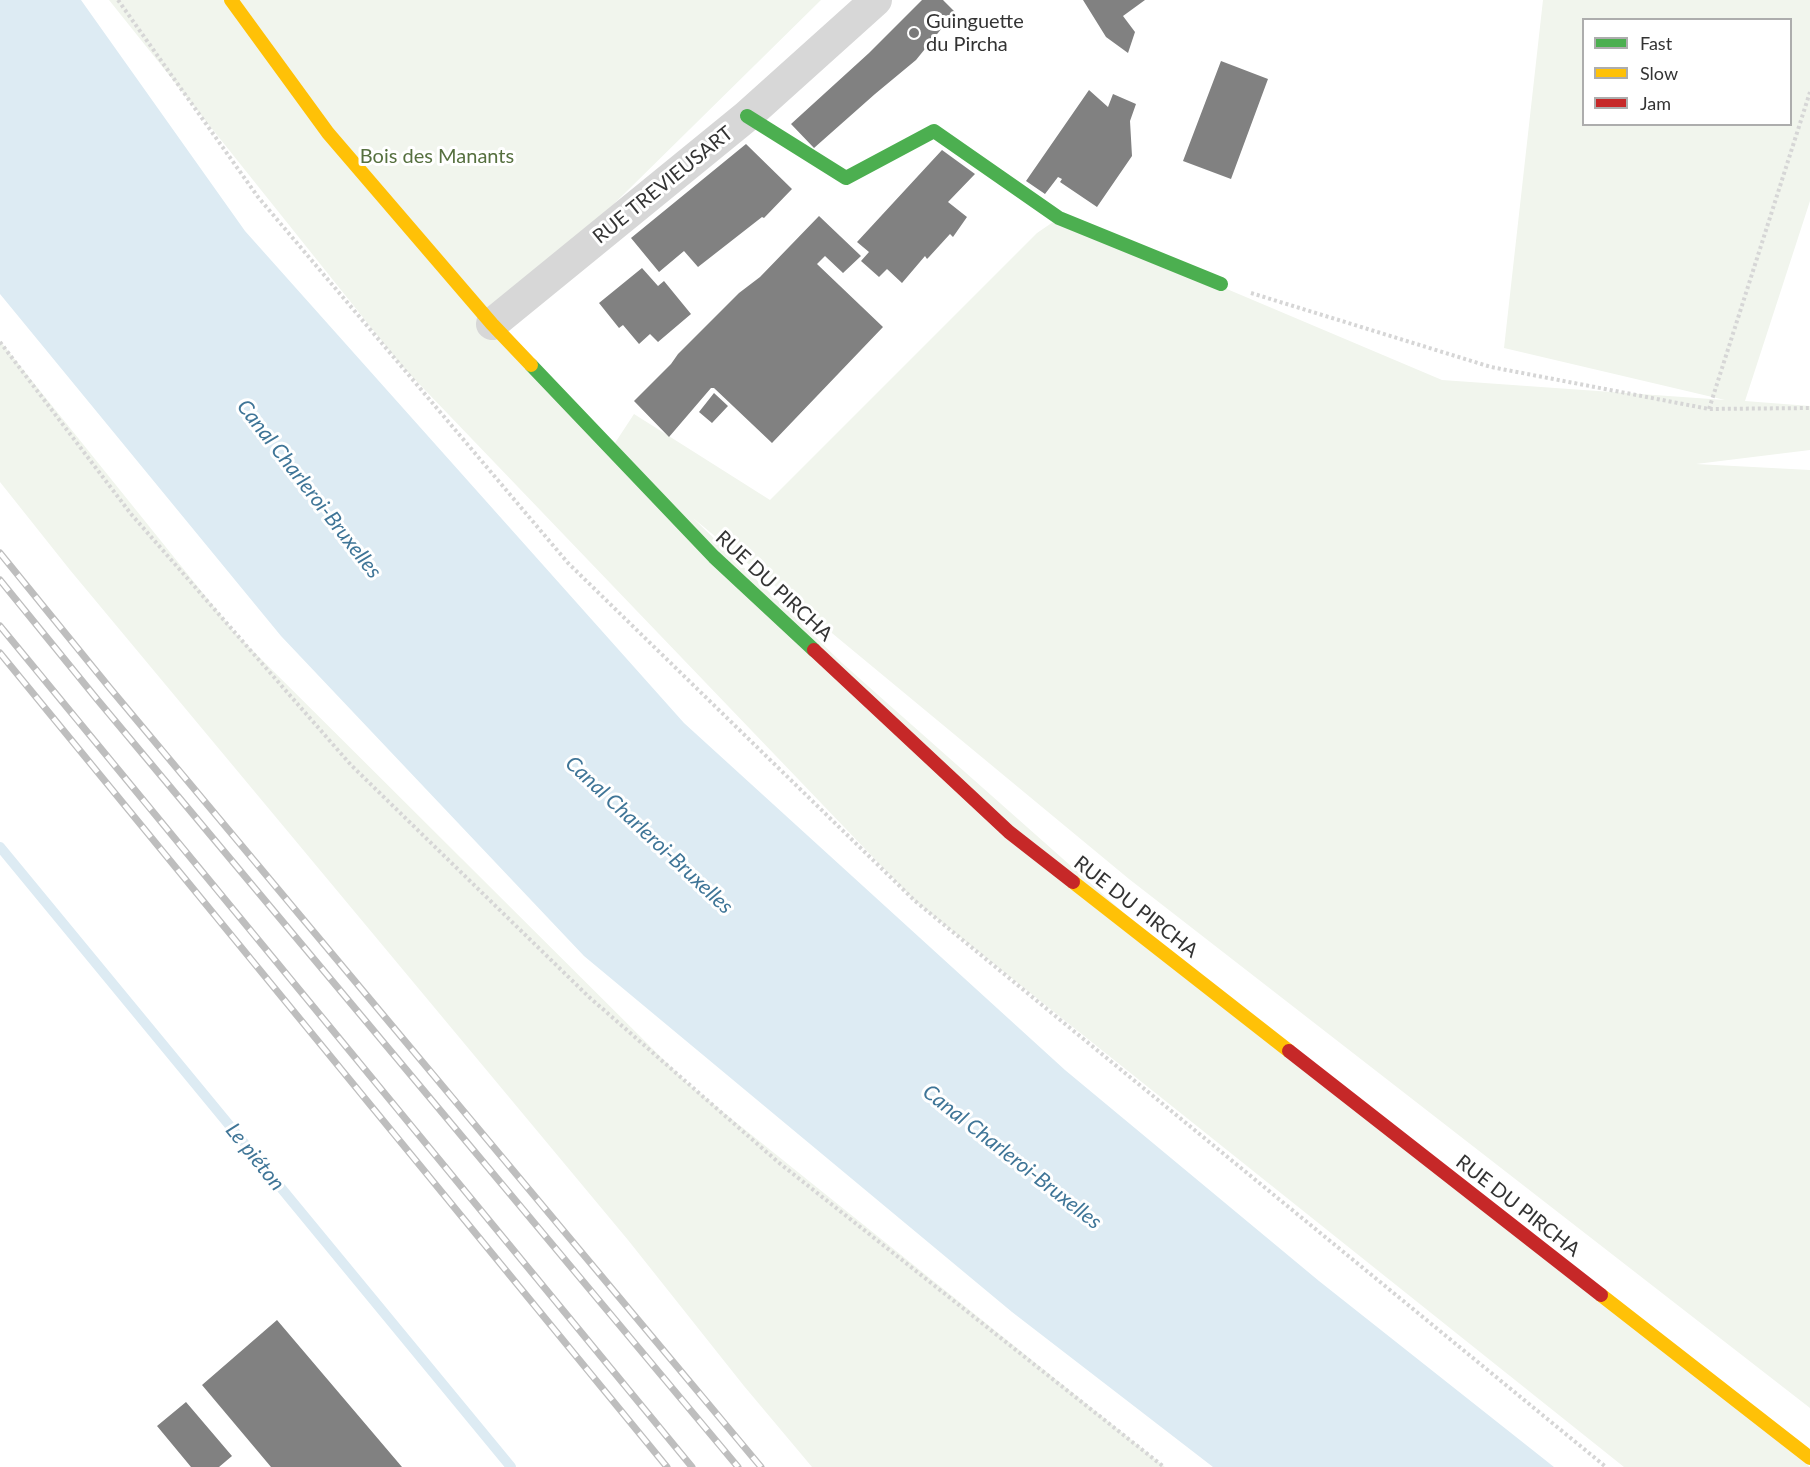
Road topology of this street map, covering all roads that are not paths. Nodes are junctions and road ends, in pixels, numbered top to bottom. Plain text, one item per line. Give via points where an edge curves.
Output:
1 (231, 0) edge
2 (876, 0) edge
3 (747, 116) junction
4 (1221, 284) road end
5 (492, 324) junction
6 (1810, 1458) edge

1 - 5 street, RUE DU PIRCHA via 328,133
2 - 3 street
3 - 4 street, RUE TREVIEUSART via 846,178 934,130 1059,218
3 - 5 street, RUE TREVIEUSART
5 - 6 street, RUE DU PIRCHA via 714,557 1009,832

